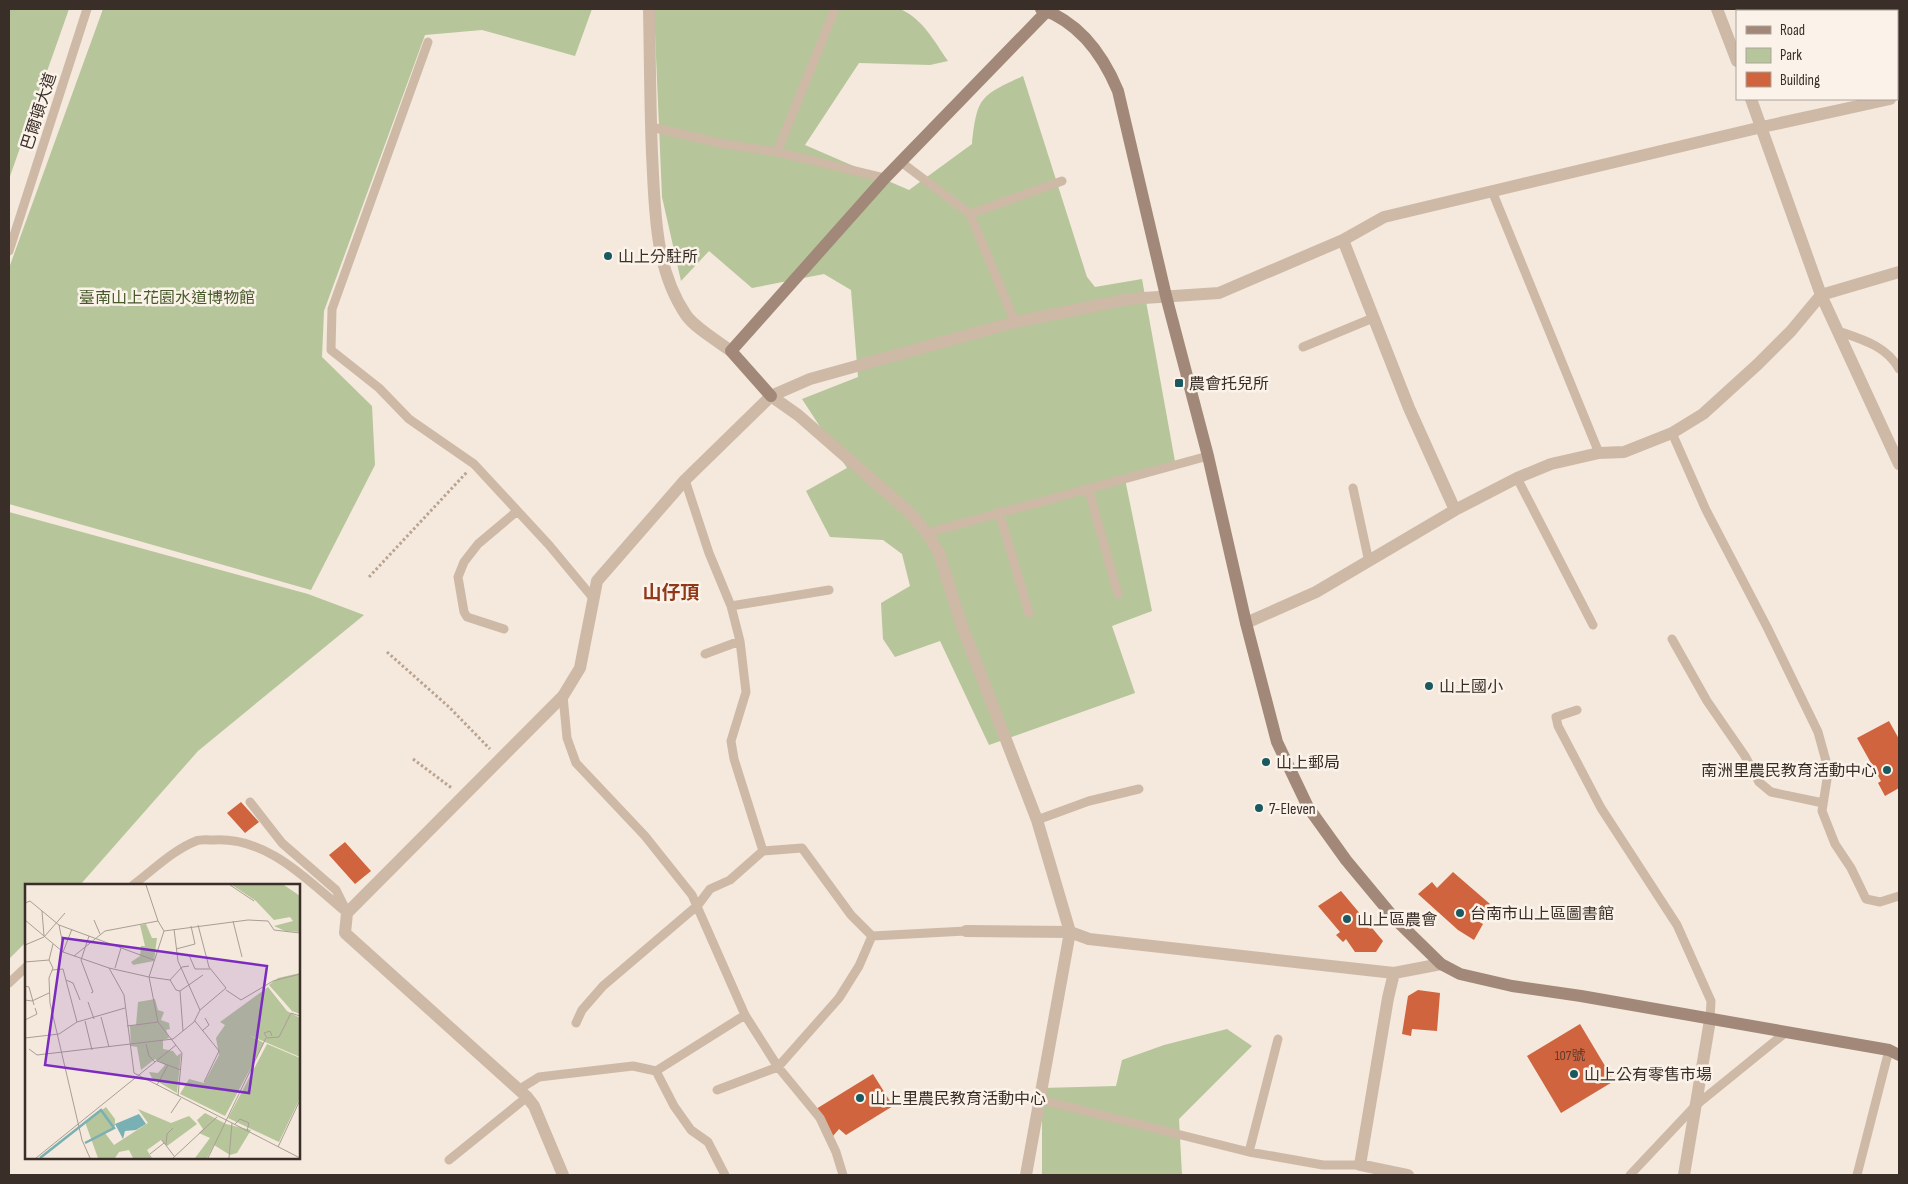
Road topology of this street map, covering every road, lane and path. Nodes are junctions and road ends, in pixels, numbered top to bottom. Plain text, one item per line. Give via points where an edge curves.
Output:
1 (87, 9) edge
2 (650, 9) edge
3 (835, 9) edge
4 (1046, 9) edge
5 (1717, 9) edge
6 (428, 42) dead end
7 (1736, 59) edge
8 (1751, 100) edge
9 (1885, 100) edge
10 (651, 126) junction
11 (1762, 127) junction
12 (777, 152) junction
13 (901, 162) junction
14 (886, 178) junction
15 (1062, 181) dead end
16 (1492, 191) junction
17 (970, 214) junction
18 (1343, 240) junction
19 (9, 251) edge
20 (1899, 272) edge
21 (1821, 295) junction
22 (1166, 296) junction
23 (1373, 318) junction
24 (1015, 322) junction
25 (1838, 331) junction
26 (1303, 347) dead end
27 (731, 351) junction
28 (1899, 369) edge
29 (771, 396) junction
30 (1672, 434) junction
31 (1599, 453) junction
32 (1208, 456) junction
33 (474, 464) junction
34 (1899, 464) edge
35 (1517, 478) junction
36 (685, 480) junction
37 (1088, 488) junction
38 (1353, 488) dead end
39 (1455, 510) junction
40 (516, 512) junction
41 (999, 512) junction
42 (928, 533) junction
43 (1369, 562) junction
44 (370, 577) dead end
45 (829, 590) dead end
46 (1118, 594) dead end
47 (593, 598) junction
48 (731, 606) junction
49 (1029, 613) dead end
50 (1246, 623) junction
51 (1593, 625) dead end
52 (504, 629) dead end
53 (1672, 639) dead end
54 (740, 641) junction
55 (387, 652) dead end
56 (705, 654) dead end
57 (563, 696) junction
58 (1577, 710) dead end
59 (499, 758) junction
60 (413, 759) dead end
61 (1139, 789) dead end
62 (462, 796) junction
63 (250, 802) dead end
64 (1823, 803) junction
65 (1037, 820) junction
66 (763, 851) junction
67 (134, 884) edge
68 (1899, 896) edge
69 (698, 905) junction
70 (348, 913) junction
71 (966, 930) joint
72 (1070, 932) junction
73 (872, 936) junction
74 (1441, 964) junction
75 (25, 968) edge
76 (1394, 973) junction
77 (9, 983) edge
78 (745, 1015) junction
79 (1710, 1020) junction
80 (576, 1022) dead end
81 (1784, 1033) junction
82 (1278, 1039) dead end
83 (1894, 1052) edge
84 (778, 1067) junction
85 (656, 1071) junction
86 (717, 1090) dead end
87 (523, 1094) junction
88 (1041, 1100) junction
89 (1695, 1106) junction
90 (1249, 1152) junction
91 (449, 1160) dead end
92 (1360, 1165) junction
93 (563, 1175) edge
94 (724, 1175) edge
95 (843, 1175) edge
96 (1026, 1175) edge
97 (1408, 1175) edge
98 (1630, 1175) edge
99 (1684, 1175) edge
100 (1857, 1175) edge

1 - 19 lane, 巴爾頓大道
2 - 10 street
3 - 12 lane
4 - 13 main road
4 - 22 main road via 1082,34 1099,54 1115,84 1126,116
5 - 7 street
6 - 33 lane via 332,309 331,350 379,388 409,419
8 - 11 street
9 - 11 street
10 - 12 lane via 724,144
10 - 27 street via 659,246 671,285 687,317
11 - 16 street
11 - 21 street
12 - 14 lane
13 - 14 main road
13 - 17 lane
14 - 27 main road
15 - 17 lane
16 - 18 street via 1384,217
16 - 31 lane
17 - 24 lane
18 - 22 street via 1219,293
18 - 23 street
20 - 21 street
21 - 25 street
21 - 30 street via 1758,364 1703,414
22 - 24 street via 1129,299
22 - 32 main road
23 - 26 lane
23 - 39 street
24 - 29 street via 810,379
25 - 28 lane via 1868,341 1893,357
25 - 34 street
27 - 29 main road
29 - 36 street
29 - 42 street via 798,415 908,511
30 - 31 street via 1624,452
30 - 64 lane via 1706,510 1818,732 1826,761
31 - 35 street via 1551,464
32 - 37 lane
32 - 50 main road
33 - 40 lane
33 - 44 path
35 - 39 street
35 - 51 lane
36 - 47 street via 597,581
36 - 48 lane
37 - 41 lane
37 - 46 lane
38 - 43 lane
39 - 43 street
40 - 47 lane via 549,545
40 - 52 lane via 478,544 458,576 467,617
41 - 42 lane
41 - 49 lane
42 - 65 street via 939,553 962,626
43 - 50 street via 1316,592
45 - 48 lane
47 - 57 street via 580,668
48 - 54 lane
50 - 74 main road via 1277,742 1308,807 1346,860 1395,919
53 - 64 lane via 1759,782 1771,792
54 - 56 lane
54 - 66 lane via 746,692 732,741 734,759
55 - 59 path via 449,707
57 - 59 street
57 - 69 lane via 567,738 576,763 645,836
58 - 79 lane via 1556,717 1558,726 1601,808 1677,925 1711,1001
59 - 62 street
60 - 62 path
61 - 65 lane via 1089,801
62 - 70 street
63 - 70 lane via 282,843 336,890
64 - 68 lane via 1822,812 1835,844 1866,899 1880,902
65 - 72 street
66 - 69 lane via 730,880 710,889
66 - 73 lane via 802,848 851,915
67 - 70 lane via 196,841 227,839 264,848
69 - 78 lane
69 - 80 lane via 603,986
70 - 87 street via 344,933
71 - 72 street
71 - 73 lane
72 - 76 street via 1088,940
72 - 88 street
73 - 84 lane via 859,966 839,998
74 - 76 street
74 - 79 main road via 1460,974 1512,986
75 - 77 lane
76 - 92 street
78 - 84 lane
78 - 85 lane
79 - 81 main road
79 - 89 street
81 - 83 main road
81 - 89 lane
82 - 90 lane
83 - 100 lane
84 - 86 lane
84 - 95 lane via 820,1118
85 - 87 lane via 633,1066 539,1077
85 - 94 lane via 690,1130 708,1142
87 - 91 lane
87 - 93 street via 534,1106
88 - 90 lane
88 - 96 street
89 - 98 lane
89 - 99 street
90 - 92 lane via 1323,1165
92 - 97 street

